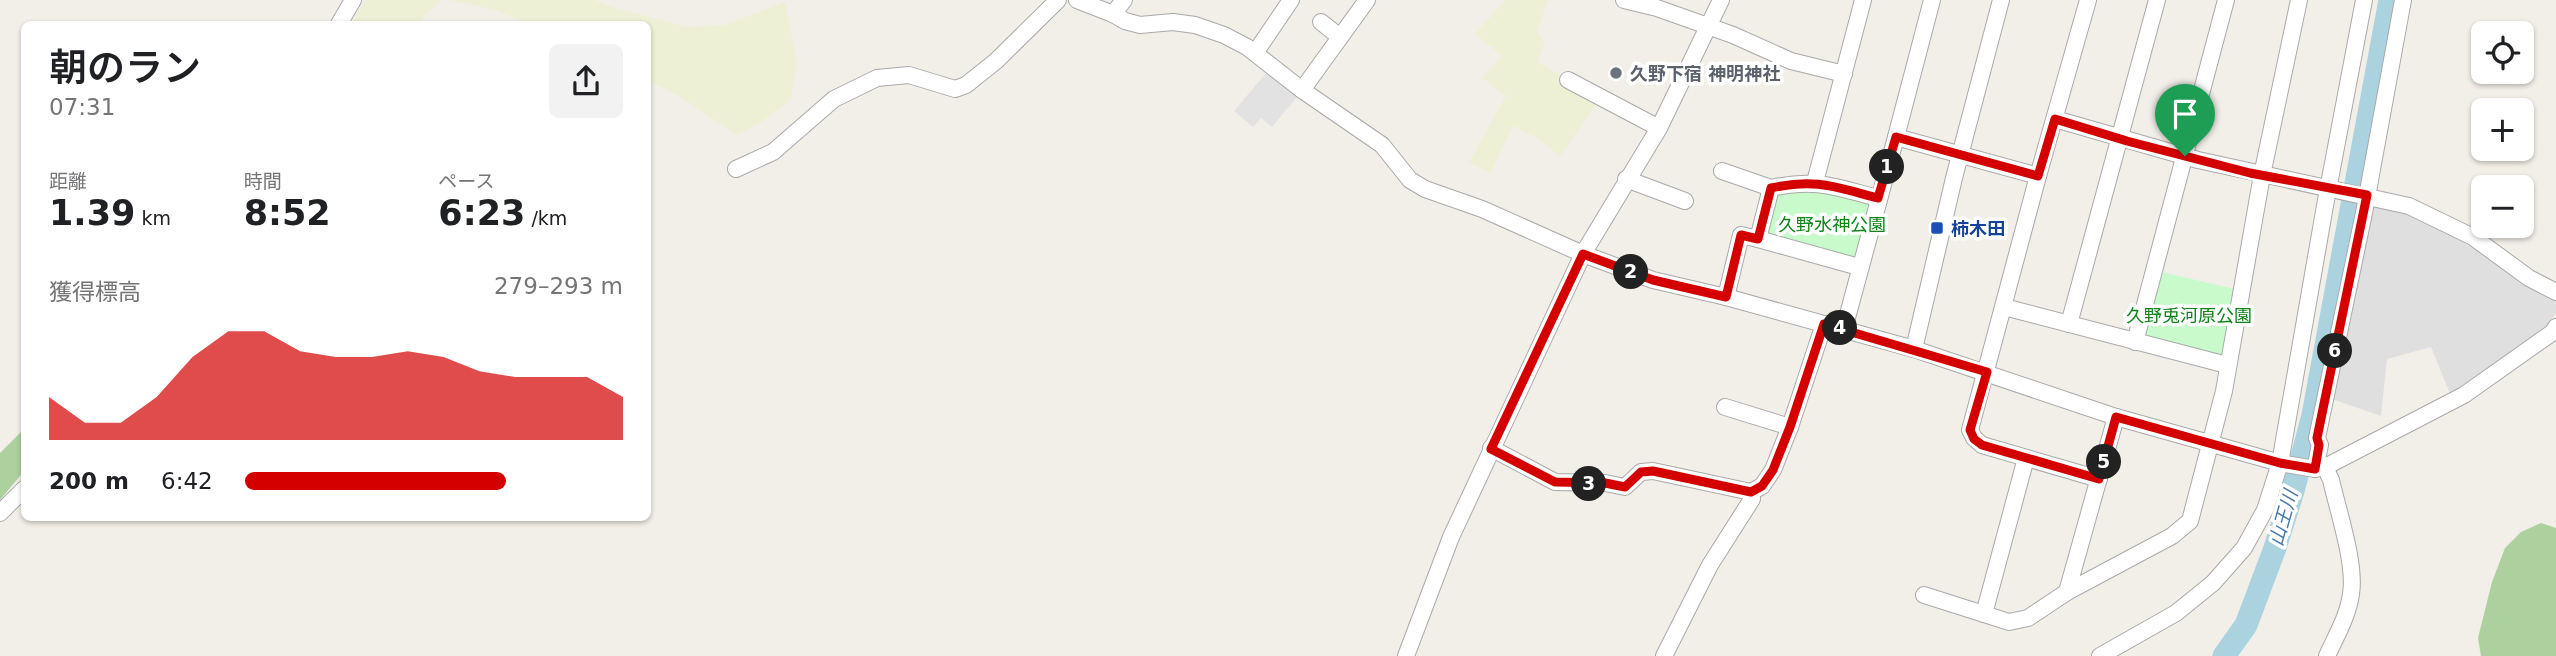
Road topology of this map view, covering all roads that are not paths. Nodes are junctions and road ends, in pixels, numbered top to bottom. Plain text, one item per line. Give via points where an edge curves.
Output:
1 (353, 0) edge
2 (1058, 0) edge
3 (1077, 0) edge
4 (1124, 0) edge
5 (1292, 0) edge
6 (1367, 0) edge
7 (1624, 0) edge
8 (1721, 0) edge
9 (1863, 0) edge
10 (1931, 0) edge
11 (2001, 0) edge
12 (2088, 0) edge
13 (2157, 0) edge
14 (2226, 0) edge
15 (2299, 0) edge
16 (2364, 0) edge
17 (2403, 0) edge
18 (1114, 14) junction
19 (341, 21) edge
20 (1321, 22) dead end
21 (1708, 26) junction
22 (1340, 37) junction
23 (1255, 53) junction
24 (1844, 75) junction
25 (1568, 80) dead end
26 (1302, 90) junction
27 (2055, 119) junction
28 (1659, 128) junction
29 (1896, 137) junction
30 (2120, 138) junction
31 (1960, 155) junction
32 (2185, 156) junction
33 (736, 169) dead end
34 (1722, 172) dead end
35 (2038, 176) junction
36 (2262, 176) junction
37 (1626, 179) junction
38 (1815, 182) junction
39 (2328, 187) junction
40 (1771, 188) junction
41 (2367, 195) junction
42 (1878, 198) junction
43 (1685, 201) dead end
44 (1758, 239) junction
45 (1583, 254) junction
46 (1860, 267) junction
47 (2556, 292) edge
48 (1726, 297) junction
49 (2004, 307) junction
50 (1824, 324) junction
51 (2069, 324) junction
52 (2556, 327) edge
53 (1844, 329) junction
54 (2135, 342) junction
55 (1914, 349) junction
56 (2227, 365) junction
57 (1987, 372) junction
58 (1725, 407) dead end
59 (2116, 417) junction
60 (1790, 427) junction
61 (2210, 443) junction
62 (1491, 449) junction
63 (2026, 458) junction
64 (2280, 463) junction
65 (2317, 468) junction
66 (2099, 479) junction
67 (21, 492) edge
68 (1751, 492) junction
69 (0, 513) edge
70 (2067, 592) junction
71 (1924, 595) dead end
72 (1984, 614) junction
73 (1409, 656) edge
74 (1664, 656) edge
75 (2100, 656) edge
76 (2327, 656) edge

1 - 19 street
2 - 33 street via 966,85 955,89 909,75 877,78 834,99 773,152
3 - 18 street
4 - 18 street
5 - 23 street
6 - 22 street
7 - 21 street
8 - 21 street
9 - 24 street
10 - 29 street
11 - 31 street
12 - 27 street
13 - 30 street
14 - 32 street
15 - 36 street
16 - 39 street
17 - 41 street
18 - 23 street via 1140,25 1195,25
20 - 22 street
21 - 24 street via 1791,61
21 - 28 street
22 - 26 street
23 - 26 street
24 - 38 street
25 - 28 street
26 - 45 street via 1382,145 1410,180 1425,190 1482,209
27 - 30 street
27 - 35 street
28 - 37 street
29 - 31 street
29 - 42 street
30 - 32 street
30 - 51 street
31 - 35 street
31 - 55 street
32 - 36 street
32 - 54 street
34 - 40 street
35 - 49 street
36 - 39 street
36 - 56 street
37 - 43 street
37 - 45 street
38 - 40 street
38 - 42 street
39 - 41 street
39 - 64 street
40 - 44 street
41 - 47 street via 2409,206 2473,237
41 - 65 street via 2317,438
42 - 46 street
44 - 46 street
44 - 48 street via 1741,235
45 - 48 street via 1653,280
45 - 62 street
46 - 53 street
48 - 50 street
49 - 51 street
49 - 57 street
50 - 53 street
50 - 60 street
51 - 54 street
52 - 65 street via 2464,395
53 - 55 street
54 - 56 street
55 - 57 street
56 - 61 street
57 - 59 street
57 - 63 street via 1970,430 1974,439
58 - 60 street
59 - 61 street
59 - 66 street
60 - 68 street via 1773,470 1762,486
61 - 64 street
61 - 70 street via 2190,521 2172,536
62 - 68 street via 1555,482 1625,487 1641,472 1653,471
62 - 73 street via 1451,537
63 - 66 street
63 - 72 street
64 - 65 street
64 - 75 street via 2260,520 2244,548 2213,583 2176,613
65 - 76 street via 2331,480 2352,574 2347,613
66 - 70 street
67 - 69 street
68 - 74 street via 1752,499 1710,565
70 - 72 street via 2028,618 2009,622
71 - 72 street

